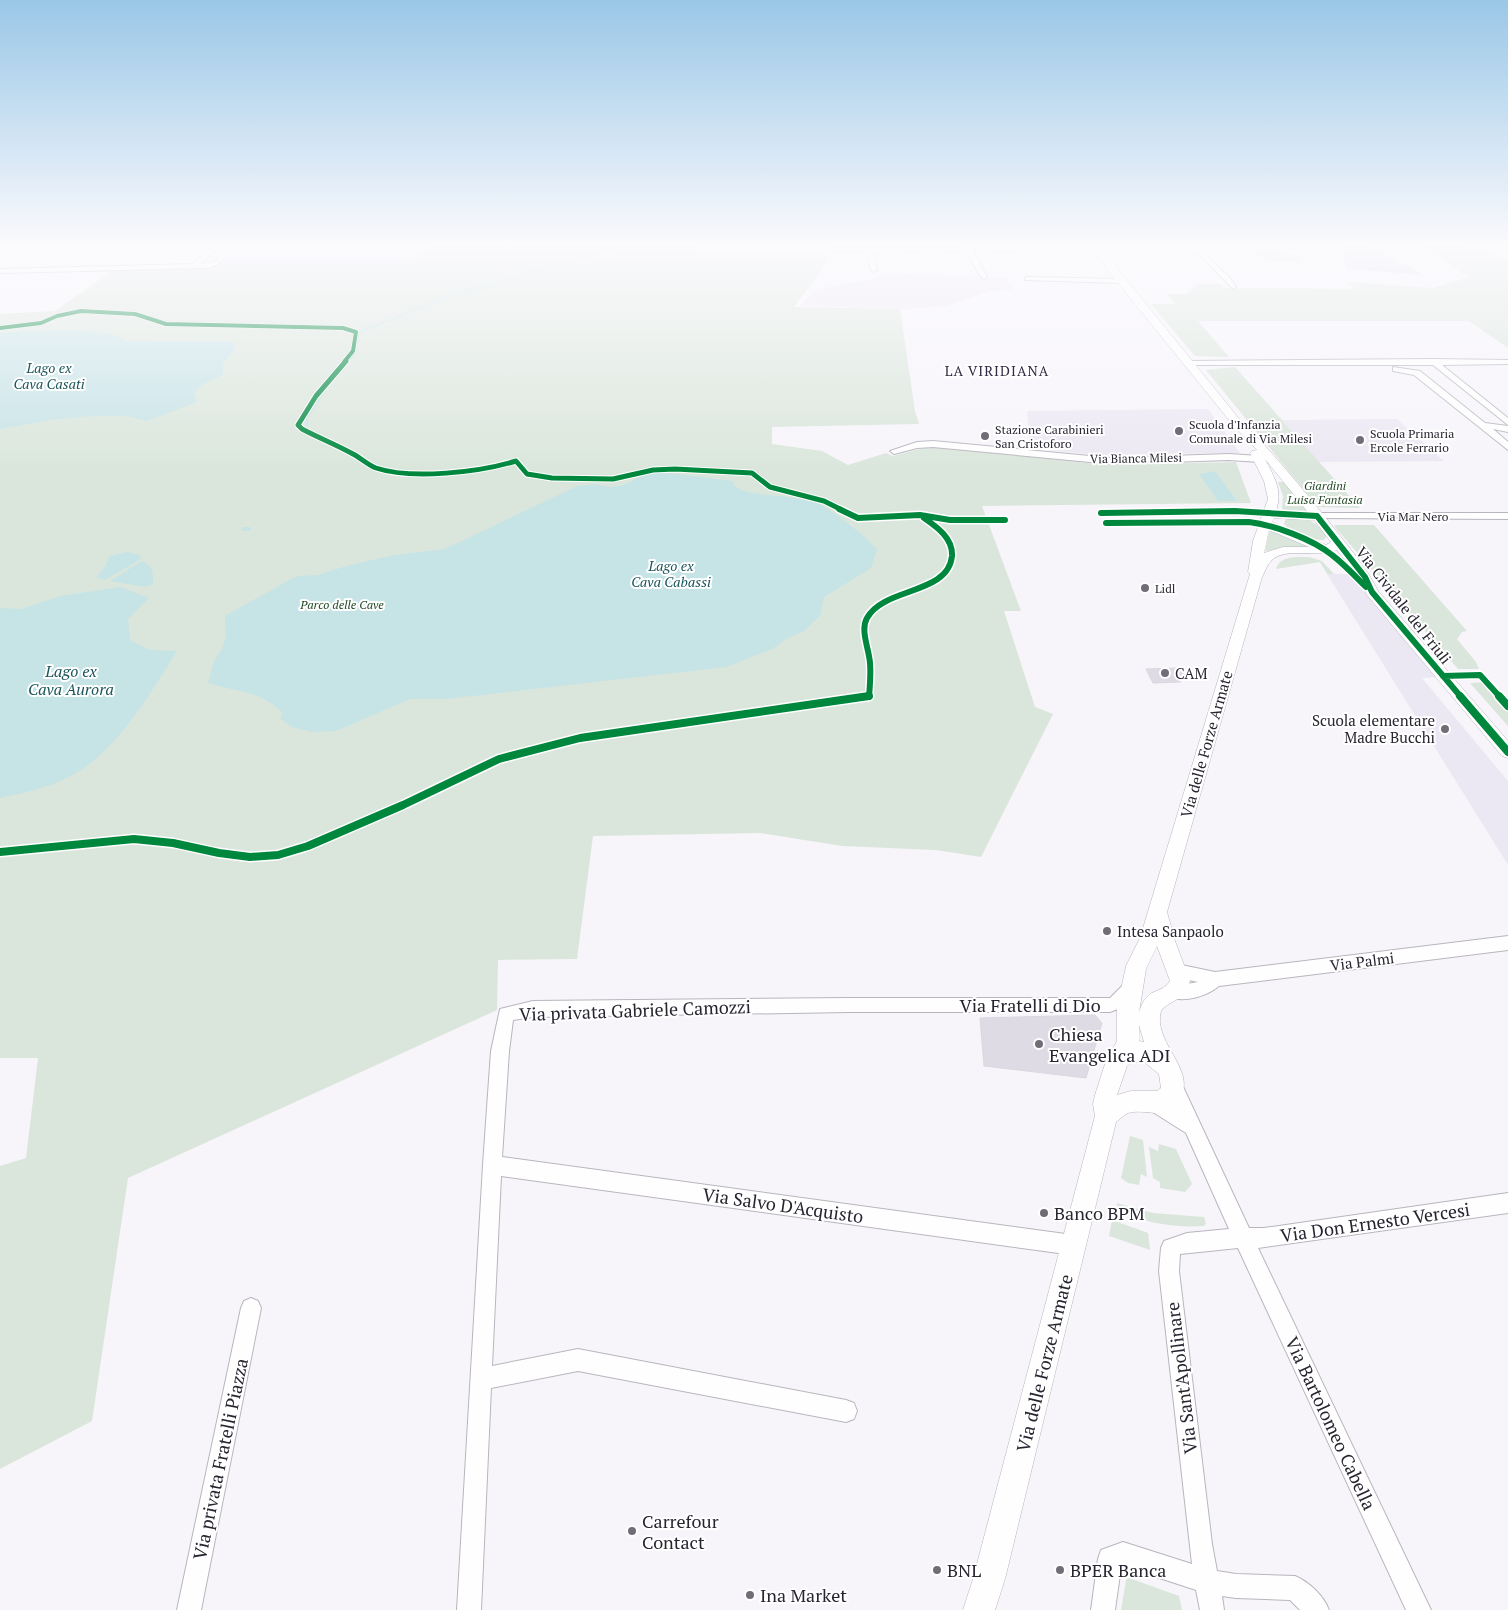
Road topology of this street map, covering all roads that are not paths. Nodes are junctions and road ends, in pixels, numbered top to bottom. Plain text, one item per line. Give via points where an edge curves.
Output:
1 (1153, 320) edge
2 (1433, 361) junction
3 (1508, 362) edge
4 (1189, 363) junction
5 (1377, 369) dead end
6 (1508, 422) edge
7 (1237, 423) junction
8 (1482, 425) junction
9 (1508, 429) edge
10 (1508, 447) edge
11 (894, 451) dead end
12 (1262, 464) junction
13 (1288, 479) junction
14 (1317, 516) junction
15 (1508, 516) edge
16 (1268, 519) junction
17 (1338, 543) junction
18 (1325, 550) junction
19 (1255, 577) junction
20 (1372, 592) junction
21 (1508, 752) edge
22 (1158, 910) junction
23 (1508, 943) edge
24 (1175, 969) junction
25 (1136, 972) junction
26 (1215, 979) junction
27 (1170, 994) junction
28 (1110, 1005) junction
29 (950, 1006) joint
30 (1128, 1029) junction
31 (1118, 1062) junction
32 (1170, 1076) junction
33 (1150, 1103) junction
34 (1106, 1116) junction
35 (1195, 1129) junction
36 (492, 1165) junction
37 (1508, 1203) edge
38 (1243, 1236) junction
39 (1073, 1245) junction
40 (251, 1308) dead end
41 (480, 1379) junction
42 (846, 1411) dead end
43 (1207, 1581) junction
44 (189, 1610) edge
45 (469, 1610) edge
46 (979, 1610) edge
47 (1103, 1610) edge
48 (1212, 1610) edge
49 (1317, 1610) edge
50 (1419, 1610) edge

1 - 4 street, Via delle Forze Armate
2 - 3 street
2 - 4 street
2 - 6 street
4 - 7 street, Via delle Forze Armate
5 - 8 street via 1417,373
7 - 12 street, Via delle Forze Armate
7 - 13 street, Via delle Forze Armate
8 - 9 street
8 - 10 street
11 - 12 street, Via Bianca Milesi via 933,444 1111,461 1229,457
12 - 13 street, Via Bianca Milesi via 1269,464
12 - 16 street, Via delle Forze Armate via 1274,499
13 - 14 street, Via delle Forze Armate
14 - 15 street, Via Mar Nero
14 - 16 street
14 - 17 street, Via delle Forze Armate
16 - 18 street
16 - 19 street, Via delle Forze Armate via 1256,554
17 - 18 street, Via delle Forze Armate
17 - 20 street, Via Cividale del Friuli via 1365,577
18 - 19 street, Via delle Forze Armate via 1272,554
18 - 20 street
19 - 22 street, Via delle Forze Armate
20 - 21 street, Via Cividale del Friuli
22 - 24 street
22 - 25 street, Via delle Forze Armate
23 - 26 street, Via Palmi
24 - 25 street via 1157,958
24 - 26 street, Via Palmi
24 - 27 street via 1180,986
25 - 27 street via 1137,980 1144,988 1155,994
25 - 28 street, Via Fratelli di Dio via 1118,1002
25 - 30 street, Via delle Forze Armate via 1128,1009
26 - 27 street, Via Palmi via 1204,988
27 - 32 street via 1154,1001 1149,1021 1151,1034
28 - 29 street, Via Fratelli di Dio
28 - 30 street, Via Fratelli di Dio via 1118,1011
29 - 36 street, Via privata Gabriele Camozzi via 533,1009 506,1014 500,1051
30 - 31 street, Via delle Forze Armate via 1127,1044
31 - 32 street via 1131,1051 1144,1052 1158,1058
31 - 33 street via 1118,1080 1126,1092
31 - 34 street, Via delle Forze Armate via 1104,1104
32 - 33 street via 1172,1089 1166,1099
32 - 35 street
33 - 34 street via 1127,1102
33 - 35 street
34 - 39 street, Via delle Forze Armate
35 - 38 street
36 - 39 street, Via Salvo D'Acquisto
36 - 41 street, Via privata Gabriele Camozzi
37 - 38 street, Via Don Ernesto Vercesi via 1264,1238
38 - 43 street, Via Sant'Apollinare via 1181,1242 1171,1248 1169,1256 1200,1544
38 - 50 street, Via Bartolomeo Cabella
39 - 46 street, Via delle Forze Armate
40 - 44 street, Via privata Fratelli Piazza
41 - 42 street via 578,1360
41 - 45 street, Via privata Gabriele Camozzi
43 - 47 street via 1124,1554 1110,1559
43 - 48 street, Via Sant'Apollinare
43 - 49 street via 1236,1586 1295,1588

